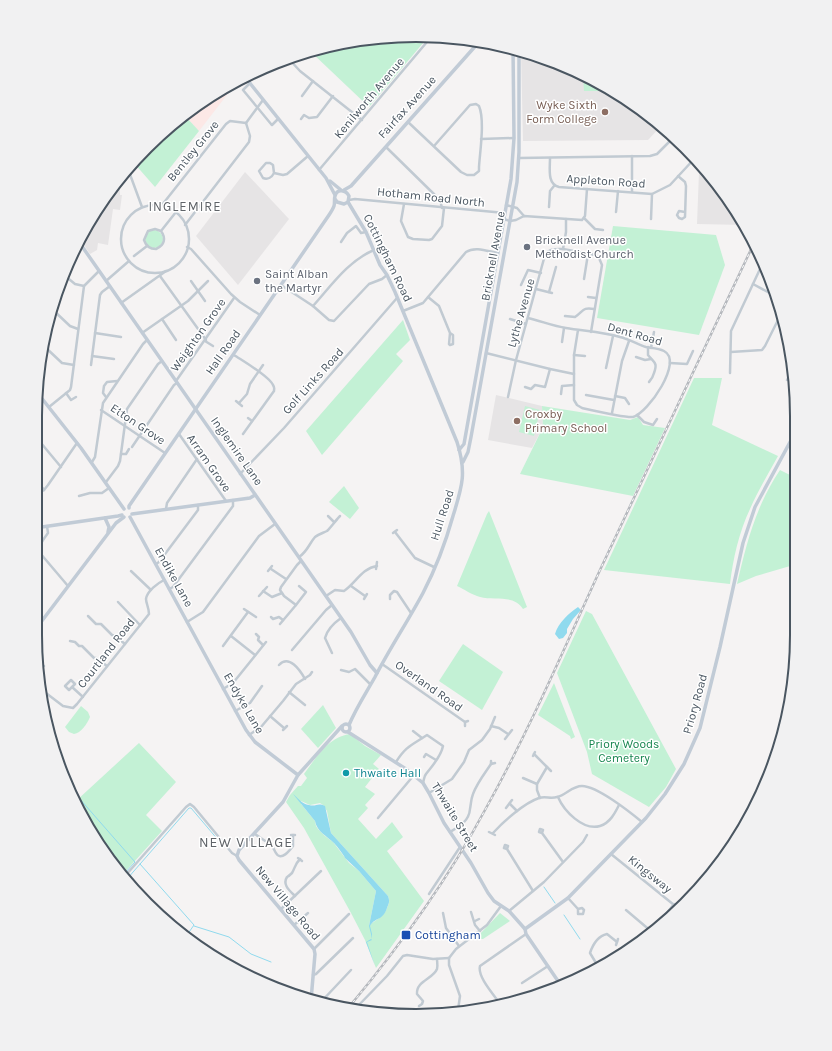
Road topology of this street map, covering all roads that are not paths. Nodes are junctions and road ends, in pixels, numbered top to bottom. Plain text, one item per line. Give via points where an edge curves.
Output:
1 (427, 42) edge
2 (475, 47) edge
3 (513, 55) edge
4 (519, 57) edge
5 (293, 63) edge
6 (313, 81) junction
7 (250, 83) joint
8 (302, 96) dead end
9 (333, 96) junction
10 (264, 100) junction
11 (257, 108) junction
12 (514, 112) junction
13 (519, 112) junction
14 (278, 119) junction
15 (301, 119) dead end
16 (362, 120) junction
17 (407, 122) junction
18 (246, 123) junction
19 (514, 138) junction
20 (481, 139) junction
21 (670, 142) edge
22 (434, 146) junction
23 (386, 147) junction
24 (308, 156) junction
25 (632, 156) junction
26 (519, 158) junction
27 (550, 158) junction
28 (691, 163) edge
29 (319, 170) junction
30 (274, 173) junction
31 (130, 175) edge
32 (678, 176) junction
33 (326, 178) junction
34 (351, 186) junction
35 (554, 186) junction
36 (587, 189) junction
37 (342, 190) junction
38 (618, 191) junction
39 (632, 192) junction
40 (652, 194) junction
41 (335, 197) junction
42 (348, 198) junction
43 (342, 204) junction
44 (404, 204) junction
45 (162, 205) junction
46 (506, 206) junction
47 (142, 207) junction
48 (512, 207) junction
49 (549, 207) dead end
50 (333, 208) junction
51 (443, 208) junction
52 (176, 212) junction
53 (616, 212) dead end
54 (685, 212) dead end
55 (355, 214) junction
56 (505, 214) junction
57 (524, 216) junction
58 (504, 219) junction
59 (566, 219) junction
60 (583, 219) junction
61 (651, 219) dead end
62 (510, 221) junction
63 (185, 225) junction
64 (603, 230) dead end
65 (161, 231) junction
66 (366, 232) junction
67 (341, 242) dead end
68 (147, 246) junction
69 (83, 247) edge
70 (187, 247) junction
71 (563, 249) junction
72 (374, 250) junction
73 (497, 253) junction
74 (588, 254) junction
75 (134, 256) dead end
76 (129, 261) junction
77 (556, 267) dead end
78 (168, 270) junction
79 (761, 270) edge
80 (99, 271) junction
81 (541, 273) junction
82 (387, 275) junction
83 (160, 276) junction
84 (68, 278) edge
85 (584, 279) dead end
86 (106, 281) junction
87 (191, 281) dead end
88 (208, 281) dead end
89 (753, 284) junction
90 (281, 285) junction
91 (521, 285) dead end
92 (84, 286) junction
93 (110, 286) junction
94 (536, 289) junction
95 (198, 291) junction
96 (769, 292) edge
97 (428, 297) junction
98 (588, 297) dead end
99 (234, 298) junction
100 (397, 298) junction
101 (596, 298) junction
102 (205, 301) dead end
103 (121, 302) junction
104 (181, 306) junction
105 (312, 306) junction
106 (594, 309) junction
107 (403, 311) junction
108 (57, 313) edge
109 (261, 315) junction
110 (566, 316) dead end
111 (528, 318) junction
112 (162, 319) junction
113 (510, 319) dead end
114 (778, 321) edge
115 (526, 324) junction
116 (564, 328) junction
117 (78, 329) junction
118 (578, 330) junction
119 (591, 332) junction
120 (654, 332) dead end
121 (142, 333) junction
122 (450, 333) dead end
123 (95, 334) junction
124 (612, 336) junction
125 (122, 337) dead end
126 (147, 340) junction
127 (176, 340) dead end
128 (205, 340) junction
129 (629, 341) junction
130 (562, 342) dead end
131 (213, 346) dead end
132 (650, 348) junction
133 (48, 350) edge
134 (693, 351) dead end
135 (486, 352) junction
136 (731, 352) junction
137 (234, 354) junction
138 (574, 354) junction
139 (92, 356) junction
140 (585, 356) dead end
141 (636, 357) dead end
142 (651, 359) junction
143 (113, 360) dead end
144 (516, 360) junction
145 (162, 361) junction
146 (670, 363) junction
147 (74, 365) junction
148 (91, 365) dead end
149 (263, 365) dead end
150 (606, 368) dead end
151 (550, 369) junction
152 (258, 372) junction
153 (730, 373) dead end
154 (574, 374) junction
155 (117, 381) junction
156 (176, 382) junction
157 (649, 382) dead end
158 (574, 385) junction
159 (525, 387) dead end
160 (66, 394) junction
161 (561, 394) dead end
162 (586, 395) dead end
163 (510, 396) dead end
164 (615, 396) junction
165 (76, 397) dead end
166 (106, 397) junction
167 (43, 399) edge
168 (614, 400) junction
169 (629, 404) dead end
170 (242, 406) dead end
171 (49, 407) junction
172 (196, 409) junction
173 (101, 410) junction
174 (612, 413) junction
175 (637, 415) junction
176 (248, 418) dead end
177 (657, 419) dead end
178 (252, 421) junction
179 (124, 425) junction
180 (178, 434) junction
181 (243, 434) dead end
182 (139, 435) junction
183 (790, 442) edge
184 (78, 443) junction
185 (42, 445) edge
186 (460, 450) junction
187 (121, 454) junction
188 (165, 454) junction
189 (196, 459) junction
190 (92, 462) junction
191 (463, 462) junction
192 (61, 467) junction
193 (240, 474) junction
194 (106, 482) junction
195 (42, 487) edge
196 (110, 488) junction
197 (44, 490) joint
198 (255, 495) junction
199 (78, 496) dead end
200 (233, 500) junction
201 (226, 502) junction
202 (198, 505) junction
203 (126, 508) junction
204 (166, 509) junction
205 (123, 516) junction
206 (131, 516) junction
207 (328, 516) dead end
208 (340, 516) dead end
209 (105, 518) junction
210 (334, 522) junction
211 (276, 524) junction
212 (47, 526) junction
213 (42, 527) edge
214 (395, 532) dead end
215 (108, 533) junction
216 (42, 542) edge
217 (42, 555) edge
218 (298, 558) junction
219 (301, 561) junction
220 (377, 562) dead end
221 (156, 564) junction
222 (434, 567) junction
223 (271, 569) dead end
224 (131, 571) dead end
225 (286, 579) junction
226 (164, 580) junction
227 (68, 586) junction
228 (267, 586) dead end
229 (299, 586) dead end
230 (351, 586) junction
231 (169, 589) junction
232 (151, 590) junction
233 (263, 591) junction
234 (282, 593) junction
235 (260, 596) dead end
236 (326, 596) junction
237 (365, 596) dead end
238 (390, 599) dead end
239 (118, 602) dead end
240 (296, 605) junction
241 (332, 605) junction
242 (244, 609) dead end
243 (248, 612) junction
244 (412, 614) junction
245 (88, 616) dead end
246 (271, 617) dead end
247 (256, 618) dead end
248 (341, 618) junction
249 (42, 620) edge
250 (283, 620) junction
251 (187, 622) junction
252 (280, 624) dead end
253 (140, 625) junction
254 (256, 634) dead end
255 (231, 636) junction
256 (70, 641) dead end
257 (266, 642) dead end
258 (125, 644) junction
259 (263, 645) junction
260 (222, 646) dead end
261 (201, 648) joint
262 (292, 650) dead end
263 (332, 653) dead end
264 (255, 655) junction
265 (382, 664) junction
266 (107, 666) junction
267 (278, 666) dead end
268 (340, 670) dead end
269 (312, 672) dead end
270 (377, 672) junction
271 (305, 679) junction
272 (370, 684) junction
273 (262, 686) dead end
274 (72, 687) dead end
275 (223, 688) junction
276 (289, 692) junction
277 (47, 693) edge
278 (83, 697) junction
279 (305, 704) dead end
280 (235, 711) junction
281 (354, 714) junction
282 (495, 715) dead end
283 (270, 716) junction
284 (343, 725) junction
285 (465, 726) dead end
286 (491, 726) junction
287 (285, 728) dead end
288 (348, 729) junction
289 (512, 730) dead end
290 (414, 731) dead end
291 (508, 734) junction
292 (249, 735) junction
293 (332, 736) junction
294 (422, 738) junction
295 (505, 739) dead end
296 (534, 754) dead end
297 (424, 757) dead end
298 (436, 760) junction
299 (396, 762) junction
300 (492, 763) dead end
301 (547, 767) junction
302 (551, 771) dead end
303 (298, 775) junction
304 (415, 775) junction
305 (523, 778) dead end
306 (423, 783) junction
307 (537, 784) junction
308 (429, 793) junction
309 (558, 797) junction
310 (540, 798) junction
311 (512, 800) dead end
312 (510, 804) junction
313 (619, 805) junction
314 (506, 808) dead end
315 (517, 811) junction
316 (378, 818) dead end
317 (642, 822) junction
318 (450, 832) junction
319 (492, 833) dead end
320 (542, 833) dead end
321 (255, 834) junction
322 (293, 835) dead end
323 (587, 835) dead end
324 (460, 847) junction
325 (507, 849) dead end
326 (610, 854) junction
327 (237, 856) junction
328 (300, 860) dead end
329 (563, 862) junction
330 (321, 871) dead end
331 (128, 873) edge
332 (533, 891) junction
333 (429, 894) dead end
334 (295, 896) junction
335 (568, 898) junction
336 (674, 904) joint
337 (501, 906) junction
338 (281, 909) junction
339 (578, 909) dead end
340 (626, 910) dead end
341 (669, 910) edge
342 (509, 911) junction
343 (471, 912) dead end
344 (308, 913) dead end
345 (443, 913) dead end
346 (349, 914) dead end
347 (480, 919) dead end
348 (475, 921) junction
349 (294, 925) junction
350 (525, 929) junction
351 (648, 929) edge
352 (480, 931) junction
353 (526, 934) junction
354 (351, 939) dead end
355 (617, 942) dead end
356 (459, 946) junction
357 (314, 949) junction
358 (449, 958) junction
359 (437, 959) junction
360 (596, 963) edge
361 (548, 966) junction
362 (351, 970) dead end
363 (313, 975) junction
364 (558, 981) edge
365 (522, 983) dead end
366 (312, 994) edge
367 (325, 998) edge
368 (498, 1000) edge
369 (359, 1005) edge
370 (419, 1006) dead end
371 (458, 1007) edge

1 - 16 street, Kenilworth Avenue
2 - 17 street, Fairfax Avenue
3 - 12 street, Bricknell Avenue
4 - 13 street, Bricknell Avenue
5 - 6 street
6 - 8 street
6 - 9 street
7 - 10 street
7 - 11 street via 243,90
9 - 15 street via 317,117 309,118 304,115
9 - 16 street
10 - 11 street
10 - 14 street
11 - 14 street via 272,125
11 - 18 street
12 - 13 street
12 - 19 street, Bricknell Avenue
13 - 26 street, Bricknell Avenue
14 - 24 street
16 - 29 street, Kenilworth Avenue
17 - 22 street
17 - 23 street, Fairfax Avenue
18 - 45 street, Bentley Grove via 230,121 222,128
18 - 63 street via 249,142
19 - 20 street
19 - 46 street, Bricknell Avenue
20 - 22 street via 479,171 474,175 461,172
20 - 22 street via 480,106 472,104
21 - 25 street via 657,154
23 - 34 street, Fairfax Avenue
23 - 51 street via 440,200
24 - 29 street
24 - 30 street via 287,174
25 - 27 street
25 - 39 street
26 - 27 street
26 - 48 street, Bricknell Avenue
27 - 35 street, Appleton Road via 551,182
28 - 32 street, Appleton Road
29 - 33 street
30 - 30 street via 266,179 259,171 270,163
31 - 47 street
32 - 40 street, Appleton Road via 670,185
32 - 54 street via 686,186
33 - 37 street
33 - 41 street
34 - 37 street, Fairfax Avenue
34 - 42 street, Fairfax Avenue
35 - 36 street, Appleton Road
35 - 49 street via 550,191
36 - 38 street, Appleton Road
36 - 60 street
37 - 41 street via 337,192
37 - 42 street
38 - 39 street, Appleton Road
38 - 53 street
39 - 40 street, Appleton Road
40 - 61 street
41 - 43 street via 337,202
41 - 50 street, Hall Road
42 - 43 street
42 - 44 street, Hotham Road North
42 - 55 street, Cottingham Road
43 - 50 street, Hall Road
43 - 55 street, Cottingham Road
44 - 51 street, Hotham Road North
44 - 51 street via 401,221 408,237 430,240 442,226
45 - 47 street
45 - 52 street
46 - 48 street
46 - 56 street, Bricknell Avenue
47 - 76 street via 130,215 121,232 123,252
48 - 57 street via 517,208
48 - 62 street, Bricknell Avenue
50 - 90 street, Hall Road
51 - 56 street, Hotham Road North
52 - 63 street
52 - 65 street
55 - 66 street, Cottingham Road
56 - 58 street, Bricknell Avenue
57 - 59 street
57 - 62 street
58 - 62 street
58 - 73 street, Bricknell Avenue
59 - 60 street
59 - 71 street
60 - 64 street via 595,229
62 - 135 street, Bricknell Avenue
63 - 70 street
65 - 68 street via 148,231 144,240
65 - 68 street via 165,239 162,246 156,249
66 - 67 street via 361,233 356,226
66 - 72 street, Cottingham Road
68 - 75 street
69 - 80 street, Inglemire Lane
70 - 78 street via 181,260
70 - 99 street via 191,248
71 - 74 street
71 - 81 street, Lythe Avenue via 548,251
72 - 82 street, Cottingham Road
72 - 105 street via 351,264
73 - 97 street via 470,249
73 - 186 street, Bricknell Avenue via 464,444
74 - 85 street
74 - 101 street via 599,258 602,265
76 - 78 street via 138,268 153,273
76 - 86 street
77 - 94 street via 551,293
78 - 83 street
79 - 89 street
80 - 86 street, Inglemire Lane
80 - 92 street
81 - 91 street via 528,270
81 - 94 street, Lythe Avenue
82 - 100 street, Cottingham Road
82 - 105 street via 369,284 334,321
83 - 103 street
83 - 104 street
84 - 92 street via 75,284
86 - 93 street, Inglemire Lane
87 - 95 street
88 - 95 street
89 - 96 street
89 - 136 street via 731,331
90 - 105 street
90 - 109 street, Hall Road
92 - 117 street
93 - 103 street, Inglemire Lane
93 - 123 street via 100,295
94 - 111 street, Lythe Avenue
95 - 102 street
95 - 104 street
97 - 107 street via 420,305
97 - 122 street via 439,306
98 - 101 street
99 - 109 street
99 - 128 street, Weighton Grove
100 - 107 street, Cottingham Road
100 - 193 street, Golf Links Road
101 - 106 street
103 - 121 street, Inglemire Lane
104 - 112 street
104 - 128 street
106 - 110 street via 584,309 575,317
106 - 119 street
107 - 186 street, Hull Road
108 - 117 street via 70,326
109 - 137 street, Hall Road
111 - 115 street, Lythe Avenue
111 - 116 street, Dent Road
112 - 121 street
112 - 127 street
113 - 115 street
114 - 136 street via 762,350
115 - 144 street, Lythe Avenue
116 - 118 street, Dent Road
116 - 130 street
117 - 147 street
118 - 119 street, Dent Road
118 - 138 street
119 - 124 street, Dent Road
120 - 132 street
121 - 126 street, Inglemire Lane
123 - 125 street
123 - 139 street
124 - 129 street, Dent Road
124 - 150 street
126 - 145 street, Inglemire Lane
126 - 155 street
128 - 131 street
128 - 156 street, Weighton Grove
129 - 132 street, Dent Road
129 - 164 street
132 - 142 street via 648,355
132 - 146 street, Dent Road via 664,351 669,356
133 - 147 street via 62,363
134 - 146 street via 687,364
135 - 144 street
135 - 191 street, Bricknell Avenue via 472,437
136 - 153 street
137 - 152 street
137 - 172 street, Hall Road
138 - 140 street
138 - 154 street
139 - 143 street
139 - 148 street
141 - 142 street
142 - 157 street via 656,367
144 - 151 street
144 - 163 street, Lythe Avenue
145 - 156 street, Inglemire Lane
145 - 179 street via 127,409
146 - 175 street, Dent Road via 663,385
147 - 160 street via 71,387
149 - 152 street
151 - 154 street
151 - 159 street via 545,387
152 - 170 street via 247,394 237,402
152 - 178 street via 272,383 274,391
154 - 158 street
155 - 166 street
155 - 166 street via 107,382 104,386 103,393
156 - 172 street, Inglemire Lane
156 - 182 street, Weighton Grove
158 - 161 street via 562,386
158 - 174 street via 574,400 577,405
160 - 165 street via 71,400
160 - 171 street
162 - 168 street
164 - 168 street
164 - 169 street via 624,398
166 - 173 street
167 - 171 street
168 - 174 street
171 - 184 street
172 - 180 street, Hall Road
172 - 193 street, Inglemire Lane
173 - 179 street, Etton Grove
173 - 190 street via 95,457
174 - 175 street via 628,417
175 - 177 street via 644,422 653,425
176 - 178 street
178 - 181 street
179 - 182 street, Etton Grove
179 - 187 street
180 - 188 street, Hall Road
180 - 189 street, Arram Grove
182 - 187 street, Weighton Grove via 126,454
182 - 188 street, Etton Grove
183 - 317 street, Priory Road via 755,507 743,543 700,728 676,778
184 - 190 street
184 - 192 street
185 - 192 street
186 - 191 street, Hull Road
187 - 194 street via 118,466
188 - 203 street, Hall Road
189 - 201 street, Arram Grove
189 - 204 street via 167,503
190 - 194 street
191 - 222 street, Hull Road via 460,493
192 - 197 street
193 - 198 street, Inglemire Lane
194 - 196 street
195 - 197 street
196 - 199 street via 102,493
196 - 203 street
198 - 200 street
198 - 211 street, Inglemire Lane
200 - 201 street
200 - 231 street via 233,506
201 - 202 street
202 - 204 street
202 - 221 street via 198,510
203 - 205 street, Hall Road via 123,510
203 - 206 street, Endike Lane via 132,512
204 - 206 street
205 - 206 street
205 - 209 street
205 - 215 street
206 - 221 street, Endike Lane
207 - 210 street
208 - 210 street
209 - 212 street
209 - 215 street via 109,527
210 - 218 street via 325,532 316,536
211 - 218 street, Inglemire Lane
211 - 251 street via 259,536 203,612
212 - 213 street
212 - 216 street via 48,533
214 - 222 street via 415,558
215 - 227 street
217 - 227 street
218 - 219 street, Inglemire Lane
219 - 225 street
219 - 236 street, Inglemire Lane
220 - 230 street via 376,568 373,567 359,576
221 - 226 street, Endike Lane
222 - 244 street, Hull Road
223 - 225 street
224 - 232 street
225 - 234 street via 281,587
226 - 231 street, Endike Lane
226 - 232 street
227 - 249 street
228 - 233 street
229 - 240 street via 306,592
230 - 236 street via 344,591 335,590
230 - 237 street
231 - 251 street, Endike Lane
232 - 253 street, Courtland Road via 146,600 149,614
233 - 234 street via 272,597
233 - 235 street
234 - 240 street
236 - 241 street, Inglemire Lane
238 - 244 street via 390,595 397,592
239 - 253 street
240 - 250 street
241 - 248 street, Inglemire Lane
241 - 262 street
242 - 243 street
243 - 247 street
243 - 255 street
244 - 265 street, Hull Road
245 - 258 street
246 - 250 street
248 - 263 street via 335,622 325,638
248 - 270 street, Inglemire Lane
250 - 252 street
251 - 261 street, Endike Lane
253 - 258 street, Courtland Road
254 - 259 street
255 - 260 street
255 - 264 street
256 - 266 street via 82,646
257 - 259 street
258 - 266 street, Courtland Road
259 - 264 street
261 - 275 street, Endyke Lane
264 - 275 street via 233,683
265 - 270 street, Hull Road
265 - 285 street, Overland Road via 467,722
266 - 278 street, Courtland Road
267 - 271 street via 286,661 292,663
268 - 272 street via 349,672 355,669
269 - 271 street
270 - 272 street, Hull Road
271 - 276 street
272 - 281 street, Hull Road
273 - 280 street via 250,703
274 - 278 street
275 - 280 street, Endyke Lane
276 - 279 street
276 - 283 street
277 - 278 street, Courtland Road via 68,708 73,708
280 - 292 street, Endyke Lane
281 - 284 street, Hull Road
281 - 288 street, Hull Road
282 - 286 street
283 - 287 street
283 - 292 street via 261,727
284 - 288 street, Thwaite Street
284 - 288 street via 346,724
284 - 293 street, Hull Road
286 - 291 street
286 - 308 street via 482,740 469,750 452,780
288 - 293 street
288 - 299 street, Thwaite Street
289 - 291 street
290 - 294 street
291 - 295 street
292 - 303 street, Endyke Lane
293 - 303 street
294 - 298 street via 426,735 443,746
294 - 299 street via 404,750
296 - 301 street
297 - 298 street via 426,754
298 - 306 street via 425,775
299 - 304 street, Thwaite Street
300 - 318 street via 473,793 467,820
301 - 302 street
301 - 307 street
303 - 321 street via 283,802
304 - 306 street, Thwaite Street
304 - 316 street
305 - 307 street
306 - 308 street, Thwaite Street
307 - 310 street
308 - 318 street, Thwaite Street
309 - 310 street
309 - 313 street via 575,787 591,787
309 - 313 street via 568,813 580,822 594,826 607,822
310 - 315 street
311 - 312 street
312 - 314 street
312 - 315 street
313 - 317 street
315 - 319 street
317 - 326 street, Priory Road
318 - 324 street, Thwaite Street
320 - 329 street
321 - 322 street via 281,856 293,846
321 - 327 street via 239,850
323 - 329 street
324 - 333 street
324 - 337 street, Thwaite Street via 488,893
325 - 332 street
326 - 335 street, Priory Road
326 - 336 street, Kingsway
327 - 331 street via 190,804
327 - 338 street, New Village Road
328 - 334 street via 285,884
329 - 332 street
330 - 334 street
332 - 342 street
334 - 338 street
335 - 339 street
335 - 350 street, Priory Road
336 - 341 street
337 - 342 street, Thwaite Street
337 - 352 street
338 - 349 street, New Village Road
340 - 351 street
342 - 350 street, Thwaite Street
343 - 348 street
344 - 349 street
345 - 356 street via 446,928
346 - 357 street
347 - 348 street
348 - 352 street
349 - 357 street, New Village Road
350 - 353 street
352 - 356 street
353 - 361 street
353 - 368 street via 480,966 486,983
354 - 363 street
355 - 360 street via 607,934 597,940 590,953
356 - 358 street
357 - 363 street, New Village Road
358 - 359 street
358 - 371 street via 460,996
359 - 369 street via 403,956
359 - 370 street via 438,968 419,984 417,994 423,1001
361 - 364 street
361 - 365 street
362 - 367 street
363 - 366 street, New Village Road

